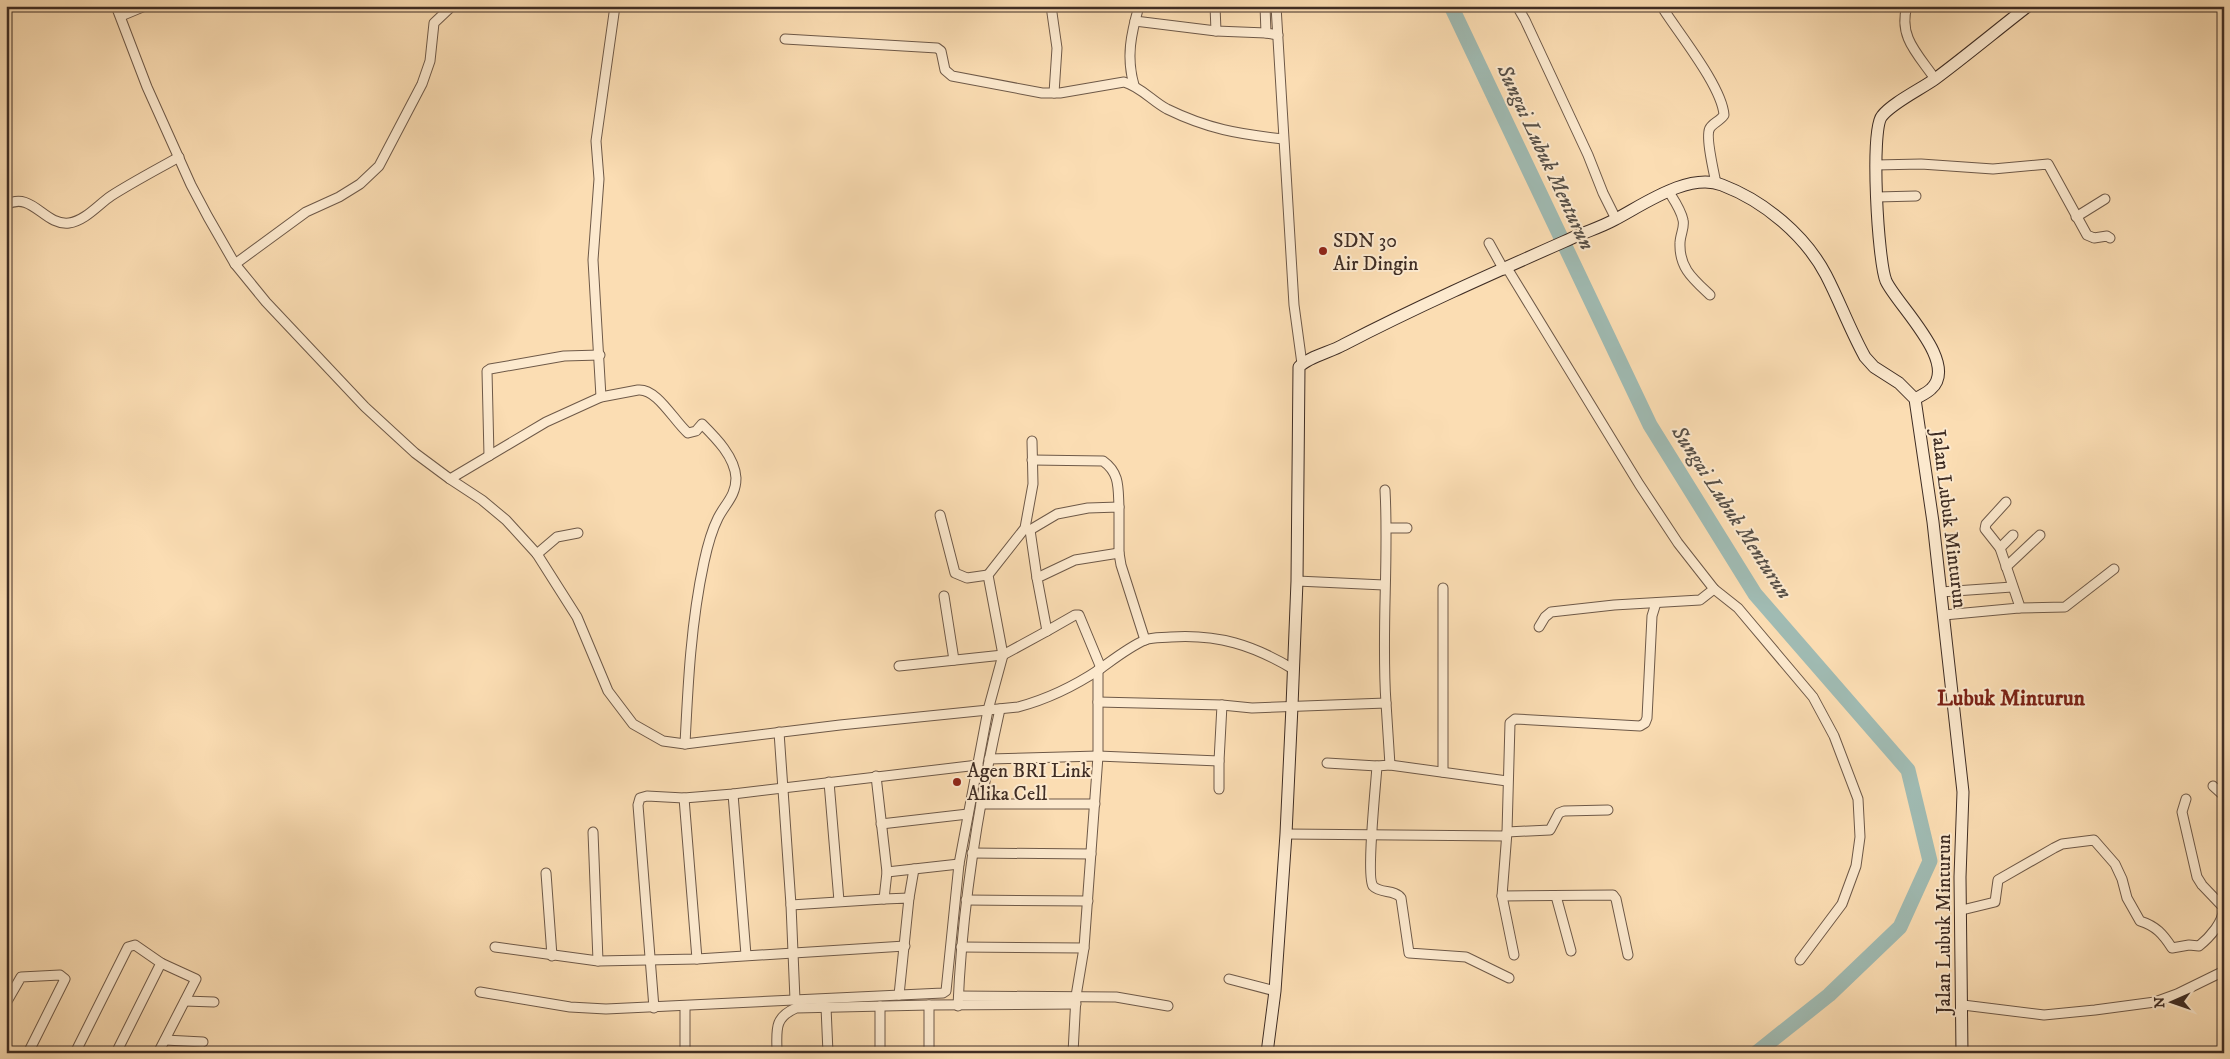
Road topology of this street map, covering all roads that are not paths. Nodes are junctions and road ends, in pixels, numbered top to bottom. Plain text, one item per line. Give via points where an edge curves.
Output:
1 (116, 6) edge
2 (145, 6) edge
3 (452, 6) edge
4 (615, 6) edge
5 (1051, 6) edge
6 (1139, 6) edge
7 (1215, 6) edge
8 (1265, 6) edge
9 (1276, 6) edge
10 (1517, 6) edge
11 (1907, 6) edge
12 (2028, 6) edge
13 (1664, 10) dead end
14 (121, 16) junction
15 (1134, 21) junction
16 (1216, 31) junction
17 (1266, 33) junction
18 (1278, 35) junction
19 (785, 39) dead end
20 (1935, 79) junction
21 (1134, 85) junction
22 (1054, 93) junction
23 (1283, 139) junction
24 (179, 157) junction
25 (1876, 165) junction
26 (1716, 183) junction
27 (1669, 192) junction
28 (1916, 196) dead end
29 (1877, 197) junction
30 (2105, 199) dead end
31 (6, 205) edge
32 (2076, 217) junction
33 (1612, 221) junction
34 (2110, 238) dead end
35 (1489, 243) dead end
36 (235, 264) junction
37 (1505, 269) junction
38 (1710, 295) dead end
39 (600, 356) junction
40 (1302, 364) junction
41 (601, 397) junction
42 (1915, 398) junction
43 (1032, 442) dead end
44 (489, 456) junction
45 (1032, 460) junction
46 (450, 479) junction
47 (1385, 490) dead end
48 (2006, 502) dead end
49 (1119, 507) junction
50 (940, 515) dead end
51 (1387, 528) junction
52 (1407, 528) dead end
53 (1027, 529) junction
54 (578, 534) dead end
55 (2013, 535) dead end
56 (2040, 535) dead end
57 (2000, 548) junction
58 (1119, 553) junction
59 (537, 554) junction
60 (2006, 567) junction
61 (2114, 569) dead end
62 (988, 576) junction
63 (1038, 578) junction
64 (1297, 581) junction
65 (1384, 585) junction
66 (2012, 587) junction
67 (1443, 588) dead end
68 (1714, 589) junction
69 (1942, 592) junction
70 (944, 596) dead end
71 (1656, 603) junction
72 (2018, 608) junction
73 (1944, 615) junction
74 (1539, 627) dead end
75 (1047, 632) junction
76 (1145, 640) junction
77 (1003, 655) junction
78 (954, 660) junction
79 (899, 666) dead end
80 (1099, 669) junction
81 (1293, 669) junction
82 (1098, 702) junction
83 (1386, 703) junction
84 (1222, 705) junction
85 (1292, 706) junction
86 (1000, 709) junction
87 (988, 710) junction
88 (779, 732) junction
89 (685, 744) junction
90 (1098, 756) junction
91 (989, 759) junction
92 (1219, 761) junction
93 (1327, 763) dead end
94 (978, 765) junction
95 (1390, 765) junction
96 (1378, 766) junction
97 (1443, 772) junction
98 (876, 776) junction
99 (1507, 781) junction
100 (829, 782) junction
101 (2213, 786) dead end
102 (783, 788) junction
103 (1219, 789) dead end
104 (733, 794) junction
105 (2224, 796) edge
106 (684, 798) junction
107 (2186, 799) dead end
108 (981, 804) junction
109 (1095, 804) junction
110 (1608, 810) dead end
111 (968, 814) junction
112 (881, 824) junction
113 (593, 832) dead end
114 (1286, 834) junction
115 (1506, 834) junction
116 (1372, 836) junction
117 (972, 853) junction
118 (1090, 854) junction
119 (959, 864) junction
120 (914, 869) junction
121 (887, 872) junction
122 (546, 873) dead end
123 (1502, 896) junction
124 (1556, 896) junction
125 (909, 898) junction
126 (884, 899) junction
127 (966, 900) junction
128 (839, 901) junction
129 (1088, 901) junction
130 (791, 905) junction
131 (1962, 910) junction
132 (905, 946) junction
133 (495, 947) dead end
134 (961, 947) junction
135 (1084, 948) junction
136 (1571, 951) dead end
137 (793, 953) junction
138 (746, 955) junction
139 (1514, 955) dead end
140 (1628, 955) dead end
141 (552, 956) junction
142 (697, 959) junction
143 (1800, 960) dead end
144 (598, 961) junction
145 (649, 961) junction
146 (161, 963) junction
147 (2224, 971) edge
148 (1509, 978) dead end
149 (1229, 979) dead end
150 (1275, 991) junction
151 (480, 992) dead end
152 (899, 995) junction
153 (959, 996) junction
154 (795, 1000) junction
155 (1076, 1000) junction
156 (185, 1001) junction
157 (214, 1002) dead end
158 (6, 1003) edge
159 (930, 1005) junction
160 (1963, 1005) junction
161 (685, 1006) junction
162 (880, 1006) junction
163 (958, 1006) junction
164 (1168, 1006) dead end
165 (826, 1007) junction
166 (654, 1008) junction
167 (165, 1040) junction
168 (203, 1042) dead end
169 (28, 1053) edge
170 (75, 1053) edge
171 (116, 1053) edge
172 (158, 1053) edge
173 (685, 1053) edge
174 (777, 1053) edge
175 (828, 1053) edge
176 (880, 1053) edge
177 (929, 1053) edge
178 (1073, 1053) edge
179 (1267, 1053) edge
180 (1962, 1053) edge

1 - 14 street
2 - 14 street
3 - 36 street via 434,23 430,61 422,84 379,166 360,184 306,212
4 - 39 street via 596,141 599,180 593,260
5 - 22 street via 1057,48
6 - 15 street
7 - 16 street
8 - 17 street
9 - 18 street
10 - 33 street via 1588,156
11 - 20 street via 1903,20 1907,38
12 - 20 street
13 - 26 street via 1724,107 1724,115 1711,126 1708,135
14 - 24 street via 147,87
15 - 16 street
15 - 21 street via 1129,69
16 - 17 street
17 - 18 street
18 - 23 street
19 - 22 street via 937,48 941,51 945,70 952,76
20 - 25 street via 1881,116 1877,129
21 - 22 street via 1114,82 1107,86
21 - 23 street via 1165,108 1213,129
23 - 40 street via 1294,305
24 - 31 street via 70,223 49,217 28,202 20,200
24 - 36 street
25 - 29 street
25 - 32 street via 1921,164 1993,170 2048,164
26 - 27 street via 1695,183
26 - 42 street via 1742,194 1805,242 1826,275 1865,356 1874,367
27 - 33 street
27 - 38 street via 1683,217 1682,265
28 - 29 street
29 - 42 street via 1885,278 1892,293 1926,335 1936,356 1935,384
30 - 32 street
32 - 34 street via 2090,237
33 - 37 street
35 - 37 street
36 - 46 street via 266,302 365,407 415,453
37 - 40 street
37 - 68 street via 1639,484
39 - 41 street
39 - 44 street via 564,356 490,369
40 - 64 street via 1298,371
41 - 44 street via 546,422
41 - 89 street via 649,391 688,433 696,431 702,424 734,465 733,495 718,518 703,563 691,640
42 - 69 street, Jalan Lubuk Minturun
43 - 45 street
44 - 46 street
45 - 49 street via 1103,461 1112,467 1117,478
45 - 53 street via 1033,484
46 - 59 street via 506,520
47 - 51 street
48 - 57 street via 1984,526
49 - 53 street via 1057,514
49 - 58 street
50 - 62 street via 956,572 967,578
51 - 52 street
51 - 65 street
53 - 62 street
53 - 63 street
54 - 59 street via 557,537
55 - 57 street
56 - 60 street
57 - 60 street
58 - 63 street via 1075,560
58 - 76 street
59 - 89 street via 577,617 608,691 633,724 663,741
60 - 66 street
61 - 72 street via 2065,607
62 - 77 street
63 - 75 street
64 - 65 street
64 - 81 street
65 - 83 street
66 - 69 street
66 - 72 street
67 - 97 street
68 - 71 street via 1700,600
68 - 143 street via 1738,608 1813,697 1834,736 1858,799 1860,837 1856,866 1842,904
69 - 73 street, Jalan Lubuk Minturun
70 - 78 street
71 - 74 street via 1551,612
71 - 99 street via 1652,616 1645,723 1640,726 1514,720 1510,726
72 - 73 street
73 - 131 street, Jalan Lubuk Minturun via 1963,792
75 - 77 street
75 - 80 street via 1079,615
76 - 80 street
76 - 81 street via 1194,635 1229,640 1270,655
77 - 78 street
77 - 87 street
78 - 79 street
80 - 82 street
80 - 86 street via 1043,701
81 - 85 street
82 - 84 street
82 - 90 street
83 - 85 street
83 - 95 street
84 - 85 street via 1252,708
84 - 92 street
85 - 114 street
86 - 87 street
86 - 91 street
87 - 88 street
87 - 94 street
88 - 89 street
88 - 102 street
90 - 91 street
90 - 92 street
90 - 109 street
91 - 108 street
92 - 103 street
93 - 96 street
94 - 98 street
94 - 111 street
95 - 96 street
95 - 97 street
96 - 116 street
97 - 99 street
98 - 100 street
98 - 112 street
99 - 115 street
100 - 102 street
100 - 128 street
101 - 105 street
102 - 104 street
102 - 130 street
104 - 106 street
104 - 138 street
106 - 142 street
106 - 145 street via 644,796 638,801
107 - 131 street via 2182,812 2198,877 2224,911 2221,920 2199,946 2172,948 2161,932 2140,921 2126,898 2115,864 2094,840 2054,848 1998,880 1995,902
108 - 109 street
108 - 117 street
109 - 118 street
110 - 115 street via 1564,811 1559,813 1550,830
111 - 112 street
111 - 119 street
112 - 121 street
113 - 144 street
114 - 116 street
114 - 150 street
115 - 116 street
115 - 123 street
116 - 148 street via 1372,885 1401,898 1409,953 1466,957
117 - 118 street
117 - 127 street
118 - 129 street
119 - 120 street
119 - 152 street via 946,991
120 - 121 street
120 - 125 street
121 - 126 street
122 - 141 street
123 - 124 street
123 - 139 street
124 - 136 street
124 - 140 street via 1614,896
125 - 126 street
125 - 132 street
126 - 128 street
127 - 129 street
127 - 134 street
128 - 130 street
129 - 135 street
130 - 137 street
131 - 160 street, Jalan Lubuk Minturun
132 - 137 street
132 - 152 street
133 - 141 street
134 - 135 street
134 - 153 street
135 - 155 street
137 - 138 street
137 - 154 street
138 - 142 street
141 - 144 street
142 - 145 street
144 - 145 street
145 - 166 street
146 - 156 street via 196,979
146 - 170 street via 135,945 128,947
146 - 171 street
147 - 160 street via 2155,1002 2095,1010 2044,1015
149 - 150 street
150 - 179 street
151 - 166 street via 588,1009
152 - 154 street
153 - 155 street
153 - 163 street
154 - 161 street
155 - 163 street
155 - 164 street via 1116,997
155 - 178 street
156 - 157 street
156 - 167 street
158 - 169 street via 21,977 60,974 65,979
159 - 162 street
159 - 163 street
159 - 177 street
160 - 180 street, Jalan Lubuk Minturun
161 - 166 street
161 - 173 street
162 - 165 street
162 - 176 street
165 - 174 street via 796,1008 784,1013 777,1029
165 - 175 street
167 - 168 street
167 - 172 street

